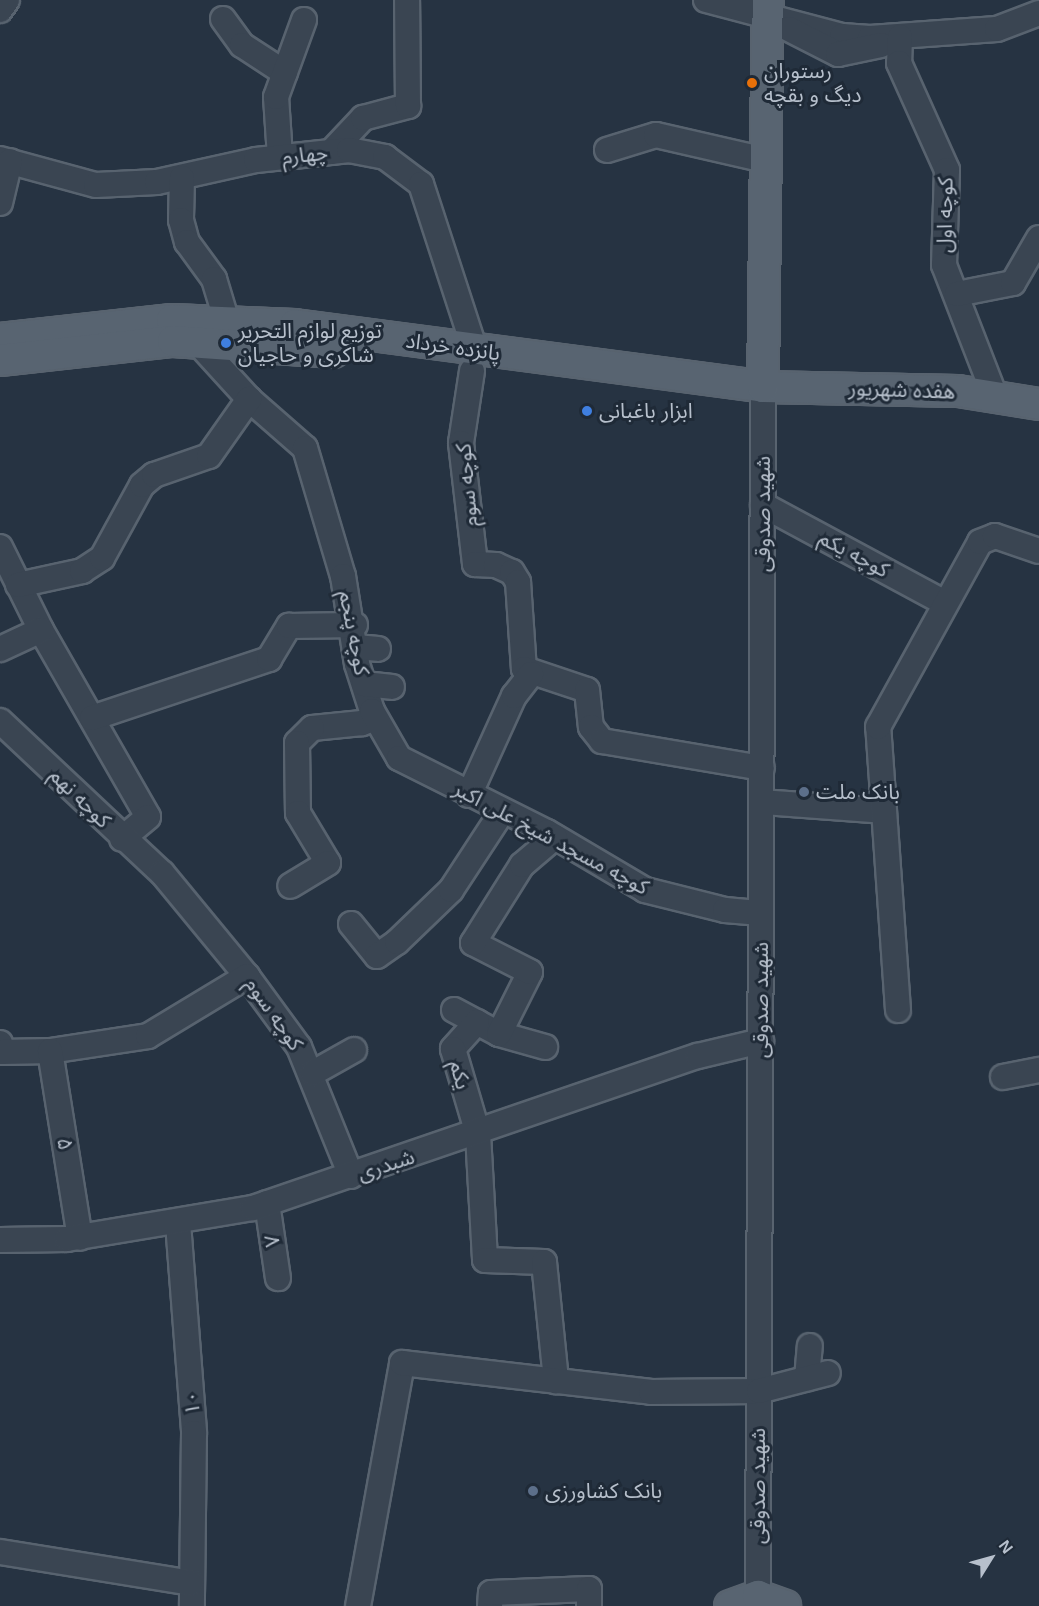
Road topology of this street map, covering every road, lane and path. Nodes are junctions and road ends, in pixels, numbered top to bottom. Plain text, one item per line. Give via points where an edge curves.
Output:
1 (8, 0) edge
2 (407, 0) edge
3 (706, 0) edge
4 (768, 7) edge
5 (0, 10) edge
6 (1039, 13) edge
7 (223, 19) dead end
8 (304, 20) dead end
9 (900, 37) junction
10 (285, 73) junction
11 (607, 150) dead end
12 (331, 152) junction
13 (280, 157) junction
14 (5, 160) edge
15 (765, 160) junction
16 (182, 178) junction
17 (0, 203) edge
18 (1039, 238) edge
19 (957, 294) junction
20 (227, 322) junction
21 (0, 339) edge
22 (197, 342) junction
23 (0, 360) edge
24 (473, 361) junction
25 (994, 394) junction
26 (763, 395) junction
27 (249, 399) junction
28 (1039, 404) edge
29 (1039, 418) edge
30 (763, 505) junction
31 (0, 547) edge
32 (1039, 551) edge
33 (18, 585) junction
34 (945, 603) junction
35 (40, 630) junction
36 (363, 640) junction
37 (0, 649) edge
38 (531, 674) junction
39 (364, 684) junction
40 (392, 687) dead end
41 (372, 711) junction
42 (92, 718) junction
43 (0, 721) edge
44 (762, 768) junction
45 (469, 795) junction
46 (762, 802) junction
47 (884, 811) junction
48 (502, 812) junction
49 (555, 837) junction
50 (122, 839) junction
51 (162, 873) joint
52 (290, 886) dead end
53 (761, 912) junction
54 (351, 924) dead end
55 (247, 976) junction
56 (453, 1010) dead end
57 (898, 1010) dead end
58 (477, 1023) junction
59 (499, 1034) junction
60 (761, 1041) junction
61 (0, 1043) edge
62 (545, 1047) dead end
63 (354, 1050) dead end
64 (50, 1051) junction
65 (1039, 1070) edge
66 (313, 1073) junction
67 (1003, 1077) dead end
68 (478, 1134) junction
69 (351, 1176) junction
70 (267, 1203) junction
71 (178, 1223) junction
72 (80, 1238) junction
73 (0, 1240) edge
74 (278, 1278) dead end
75 (810, 1346) dead end
76 (556, 1381) junction
77 (759, 1391) junction
78 (0, 1552) edge
79 (192, 1594) edge
80 (758, 1596) junction
81 (358, 1606) edge
82 (490, 1606) edge
83 (590, 1606) edge
84 (730, 1606) edge
85 (785, 1606) edge

1 - 5 street
2 - 12 street via 408,106 363,118
3 - 4 street
4 - 9 street via 818,48 838,54 860,53
4 - 15 main road, شهید صدوقی
6 - 9 street via 997,29
7 - 10 street via 242,45
8 - 10 street
9 - 19 street, کوچه اول via 899,63 948,170 944,265
10 - 13 street via 276,97
11 - 15 street via 656,135
12 - 13 street, چهارم
12 - 24 street, چهارم via 385,157 421,184
13 - 16 street, چهارم
14 - 16 street, چهارم via 96,185
14 - 17 street
15 - 26 main road, شهید صدوقی
16 - 20 street via 181,220 187,242 214,279
18 - 19 street via 1012,283
19 - 25 street, کوچه اول
20 - 21 main road, پانزده خرداد via 172,320
20 - 24 main road, پانزده خرداد via 295,325
22 - 23 main road, پانزده خرداد
22 - 24 main road, پانزده خرداد
22 - 27 street, کوچه پنجم
24 - 26 main road, پانزده خرداد
24 - 38 street, کوچه سوم via 461,443 475,564 496,565 512,572 518,582 524,669
25 - 26 main road, هفده شهریور
25 - 28 main road, هفده شهریور
26 - 29 main road, هفده شهریور via 957,405
26 - 30 street, شهید صدوقی
27 - 33 street via 209,456 154,475 142,486 102,558 82,571
27 - 36 street, کوچه پنجم via 305,448
30 - 34 street, کوچه یکم
30 - 44 street, شهید صدوقی
31 - 33 street
32 - 34 street via 995,536 980,542
33 - 35 street
34 - 47 street via 878,728
35 - 37 street
35 - 42 street
36 - 39 street, کوچه پنجم
36 - 42 street via 289,626 269,659
38 - 44 street via 587,690 591,727 602,741
38 - 45 street via 514,696
39 - 40 street
39 - 41 street, کوچه پنجم
41 - 45 street, کوچه مسجد شیخ علی اکبر via 399,758
41 - 52 street via 370,720 312,728 297,743 298,813 328,863
42 - 50 street via 148,817
43 - 50 street, کوچه نهم
44 - 46 street, شهید صدوقی
45 - 48 street, کوچه مسجد شیخ علی اکبر
46 - 47 street
46 - 53 street, شهید صدوقی
47 - 57 street
48 - 49 street, کوچه مسجد شیخ علی اکبر
48 - 54 street via 451,890 398,942 377,956
49 - 53 street, کوچه مسجد شیخ علی اکبر via 645,891 725,910
49 - 59 street via 522,866 473,943 530,972
50 - 51 street, کوچه نهم
51 - 55 street, کوچه سوم
53 - 60 street, شهید صدوقی
55 - 64 street via 148,1036
55 - 66 street, کوچه سوم
56 - 58 street
58 - 59 street
58 - 68 street, یکم via 453,1049
59 - 62 street
60 - 68 street, شبدری via 698,1056
60 - 77 street, شهید صدوقی
61 - 64 street via 2,1052
63 - 66 street
64 - 72 street, ۵
65 - 67 street
66 - 69 street, کوچه سوم
68 - 69 street, شبدری
68 - 76 street via 485,1260 544,1262
69 - 70 street, شبدری
70 - 71 street, شبدری
70 - 74 street, ۸
71 - 72 street, شبدری
71 - 79 street, ۱۰ via 194,1433
72 - 73 street, شبدری
75 - 77 street via 818,1376
76 - 77 street via 651,1392
76 - 81 street via 402,1363
77 - 80 street, شهید صدوقی
78 - 79 street
80 - 84 main road
80 - 85 main road
82 - 83 street via 491,1593 589,1589

